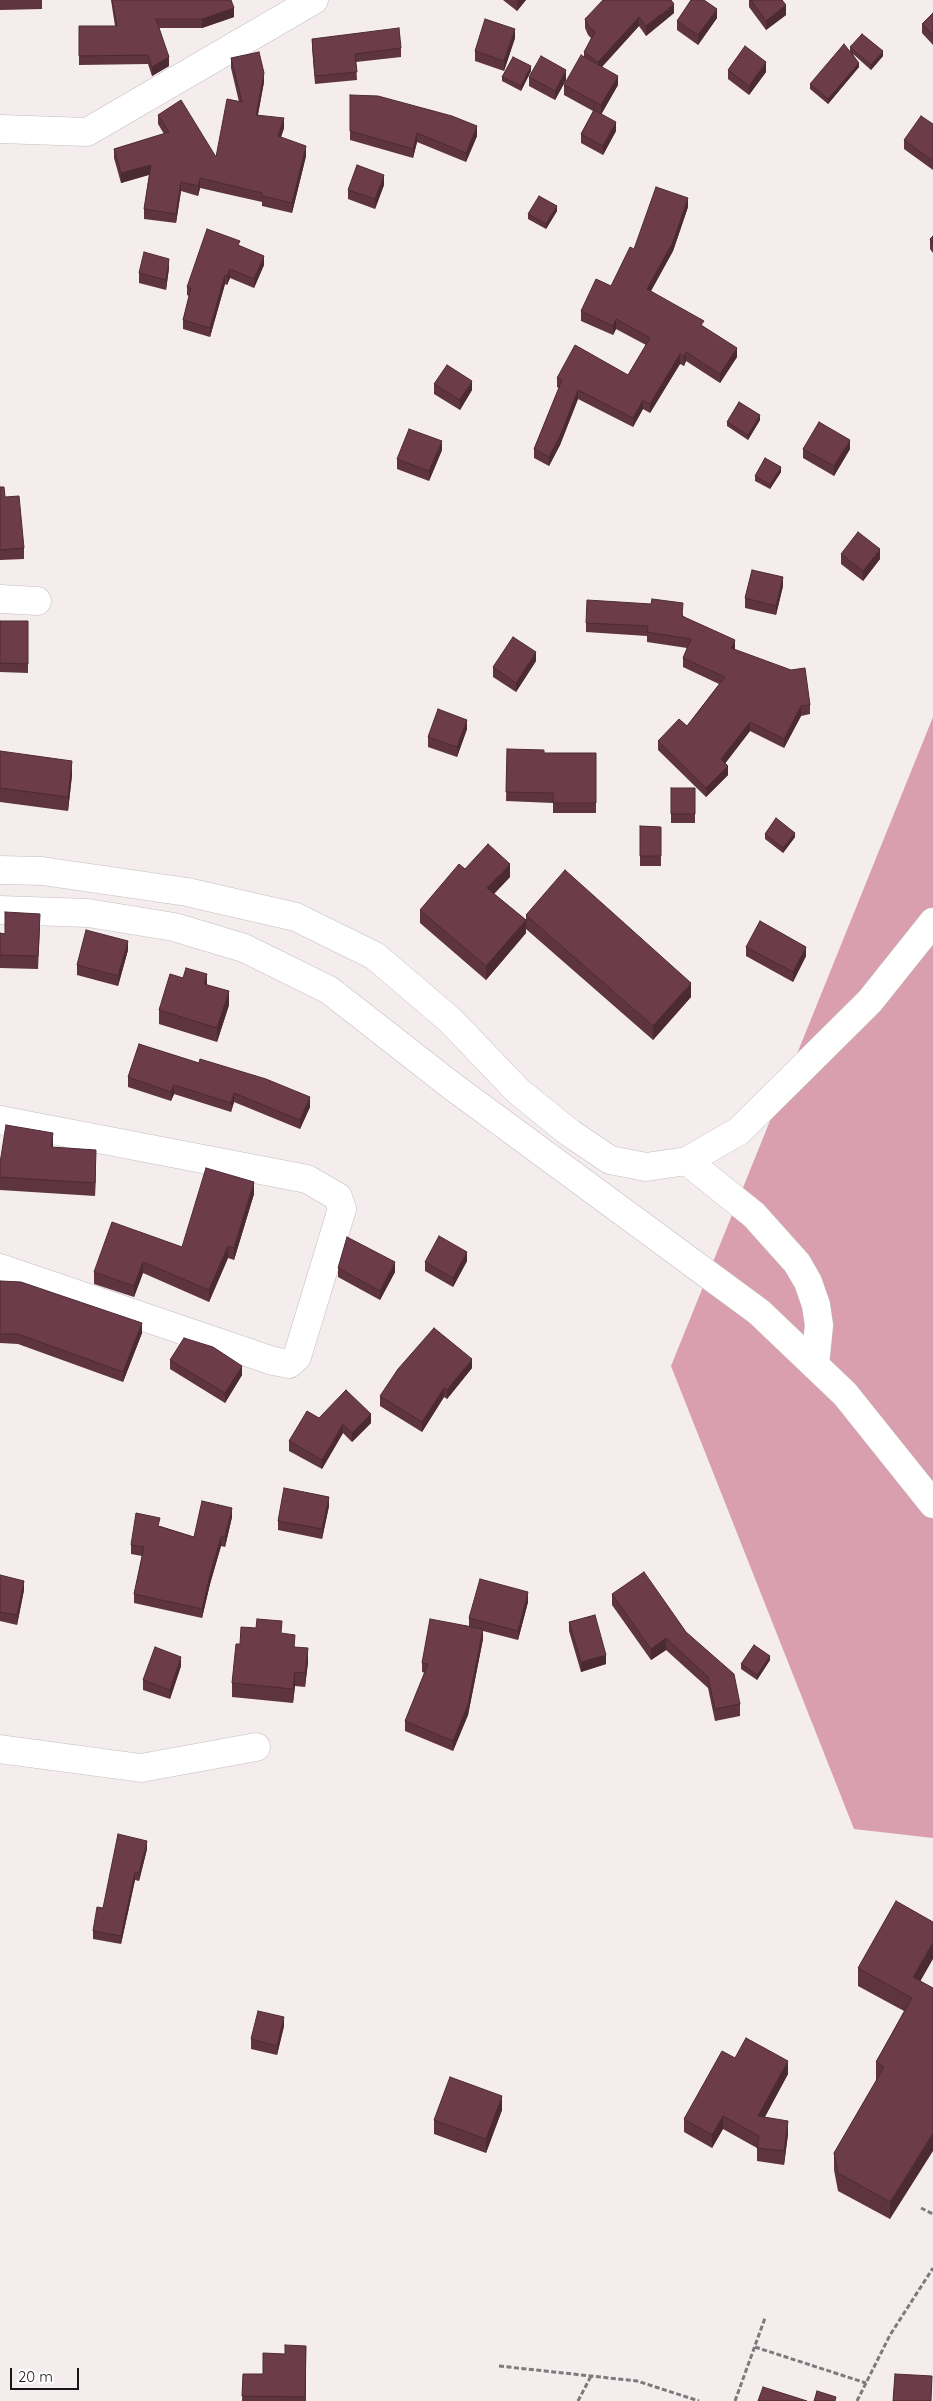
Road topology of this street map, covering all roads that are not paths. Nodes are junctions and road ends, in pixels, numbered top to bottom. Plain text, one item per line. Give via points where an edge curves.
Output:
1 (314, 0) edge
2 (0, 130) edge
3 (0, 599) edge
4 (37, 601) dead end
5 (0, 870) edge
6 (0, 910) edge
7 (933, 922) edge
8 (0, 1120) edge
9 (687, 1161) junction
10 (0, 1268) edge
11 (815, 1366) junction
12 (933, 1504) edge
13 (256, 1747) dead end
14 (0, 1749) edge

1 - 2 main road via 87,132
3 - 4 main road
5 - 9 main road via 42,872 186,892 296,917 375,956 450,1020 518,1091 610,1160 646,1167
6 - 11 main road via 88,914 174,927 244,948 329,990 452,1086 758,1312
7 - 9 main road via 870,1001 739,1131
8 - 10 main road via 307,1179 338,1197 342,1209 297,1357 289,1364
9 - 11 main road via 754,1215 797,1264 816,1305
11 - 12 main road via 845,1394
13 - 14 main road via 141,1768

